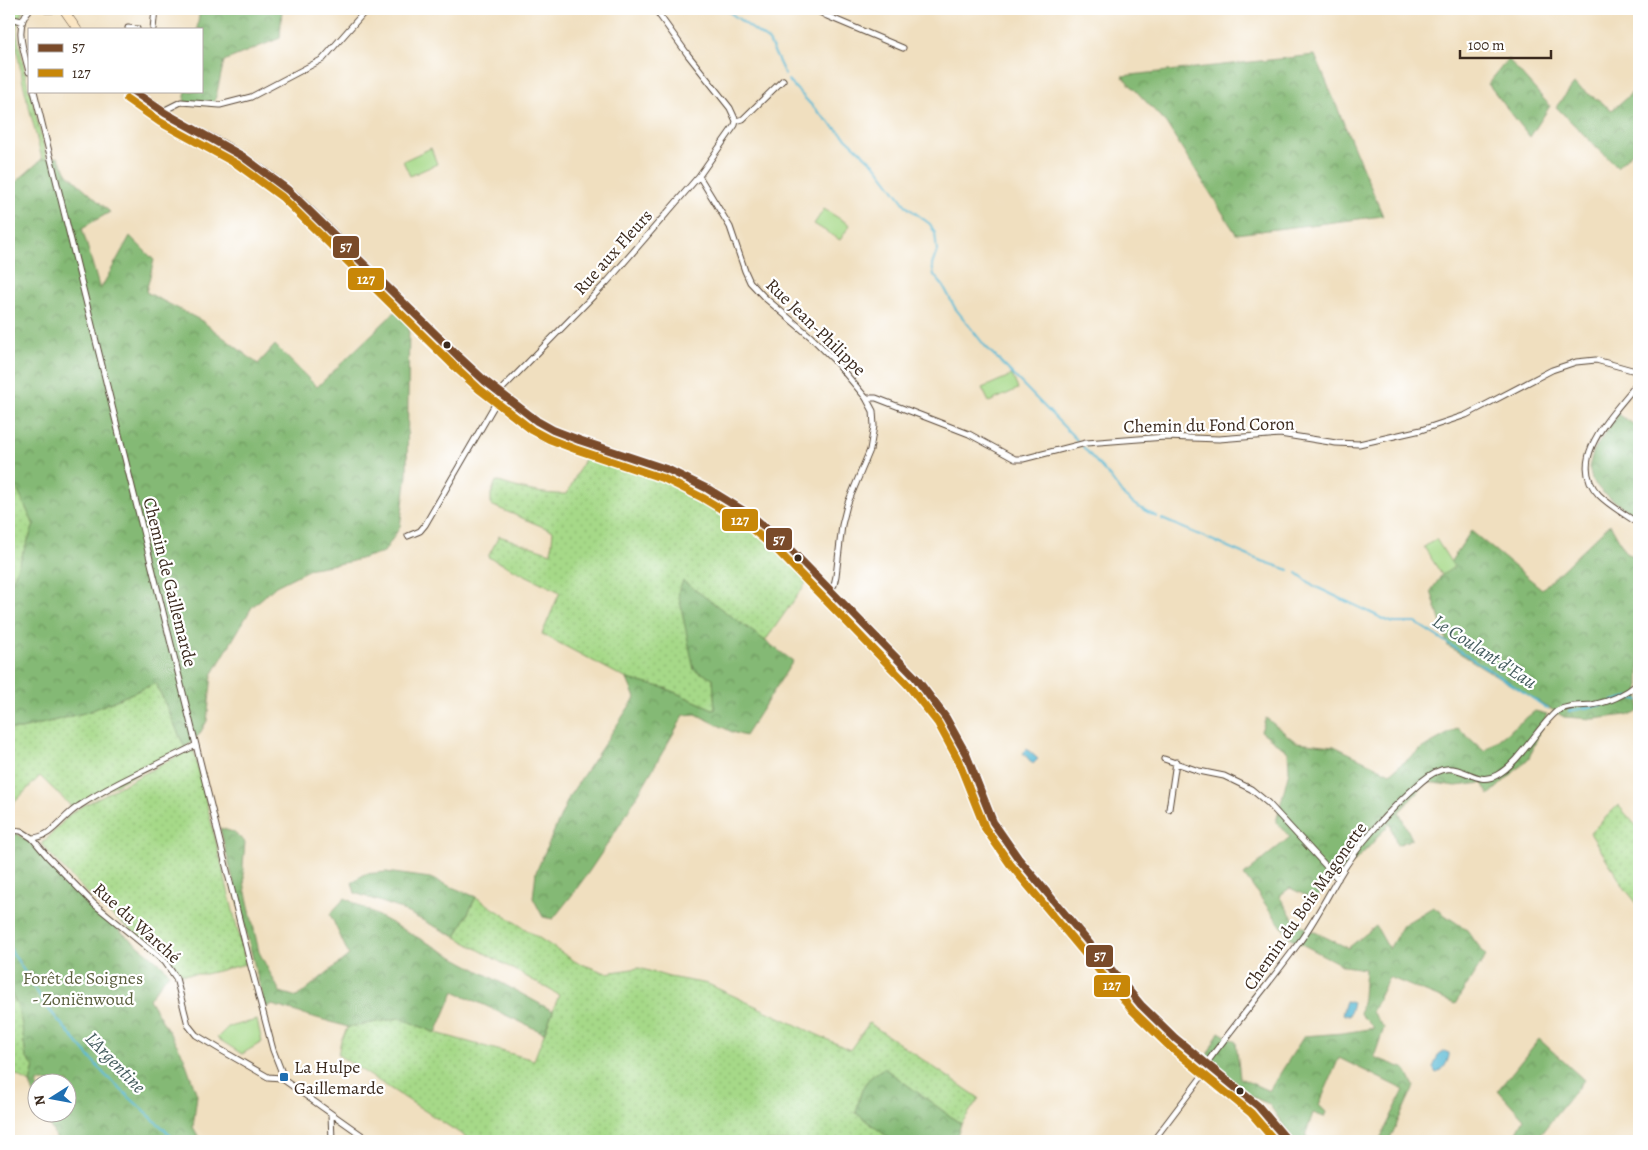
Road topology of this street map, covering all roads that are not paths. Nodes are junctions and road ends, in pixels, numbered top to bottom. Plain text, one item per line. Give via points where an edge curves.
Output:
1 (30, 9) edge
2 (46, 9) edge
3 (52, 9) edge
4 (63, 9) edge
5 (155, 9) edge
6 (367, 9) edge
7 (655, 9) edge
8 (814, 9) edge
9 (9, 18) edge
10 (22, 21) junction
11 (76, 28) edge
12 (153, 28) edge
13 (903, 48) dead end
14 (28, 68) edge
15 (783, 80) dead end
16 (34, 92) edge
17 (135, 92) edge
18 (163, 111) junction
19 (736, 121) junction
20 (699, 176) junction
21 (1639, 372) edge
22 (1639, 381) edge
23 (500, 393) junction
24 (866, 398) junction
25 (1639, 524) edge
26 (408, 536) dead end
27 (830, 590) junction
28 (1639, 683) edge
29 (196, 745) junction
30 (1164, 759) dead end
31 (1176, 762) junction
32 (1169, 809) dead end
33 (9, 832) edge
34 (32, 838) junction
35 (1338, 879) junction
36 (1207, 1066) junction
37 (281, 1078) junction
38 (331, 1114) junction
39 (332, 1141) edge
40 (370, 1141) edge
41 (1153, 1141) edge
42 (1288, 1141) edge

1 - 10 street
2 - 3 main road
4 - 11 main road
5 - 12 street
6 - 18 street via 323,59 251,97 220,105 181,102
7 - 19 street via 730,108
8 - 13 street
9 - 10 street
10 - 14 street via 20,32
15 - 19 street, Rue aux Fleurs
16 - 29 street, Chemin de Gaillemarde
17 - 18 main road
18 - 23 main road via 240,154 272,176
19 - 20 street, Rue aux Fleurs via 733,130
20 - 23 street, Rue aux Fleurs via 607,282
20 - 24 street, Rue Jean-Philippe via 730,227 750,282 820,346
21 - 24 street, Chemin du Fond Coron via 1596,360 1576,362 1552,370 1466,415 1421,430 1359,444 1280,434 1219,439 1165,437 1086,443 1023,459 1016,459 970,434 876,398
22 - 25 street via 1597,436 1586,464 1589,480 1599,494
23 - 26 street, Rue aux Fleurs via 425,525
23 - 27 main road via 553,430 669,470 708,488 752,516
24 - 27 street, Rue Jean-Philippe via 873,412 870,450 847,505 836,576
27 - 36 main road via 916,678 946,718 966,754 993,822 1018,858 1141,1005
28 - 35 street, Chemin du Bois Magonette via 1613,698 1556,711 1518,756 1497,775 1480,778 1455,768 1434,773 1411,791 1375,829
29 - 34 street via 96,796 44,836
29 - 37 street, Chemin de Gaillemarde
30 - 31 street
31 - 32 street
31 - 35 street via 1224,776 1251,789
33 - 34 street, Rue du Warché via 16,830
34 - 37 street, Rue du Warché via 94,904 165,962 176,978 192,1031 268,1077
35 - 36 street, Chemin du Bois Magonette via 1302,939
36 - 41 street, Chemin du Bois Magonette
36 - 42 main road via 1258,1106
37 - 38 street, Rue du Warché
38 - 39 street
38 - 40 street, Rue du Warché

